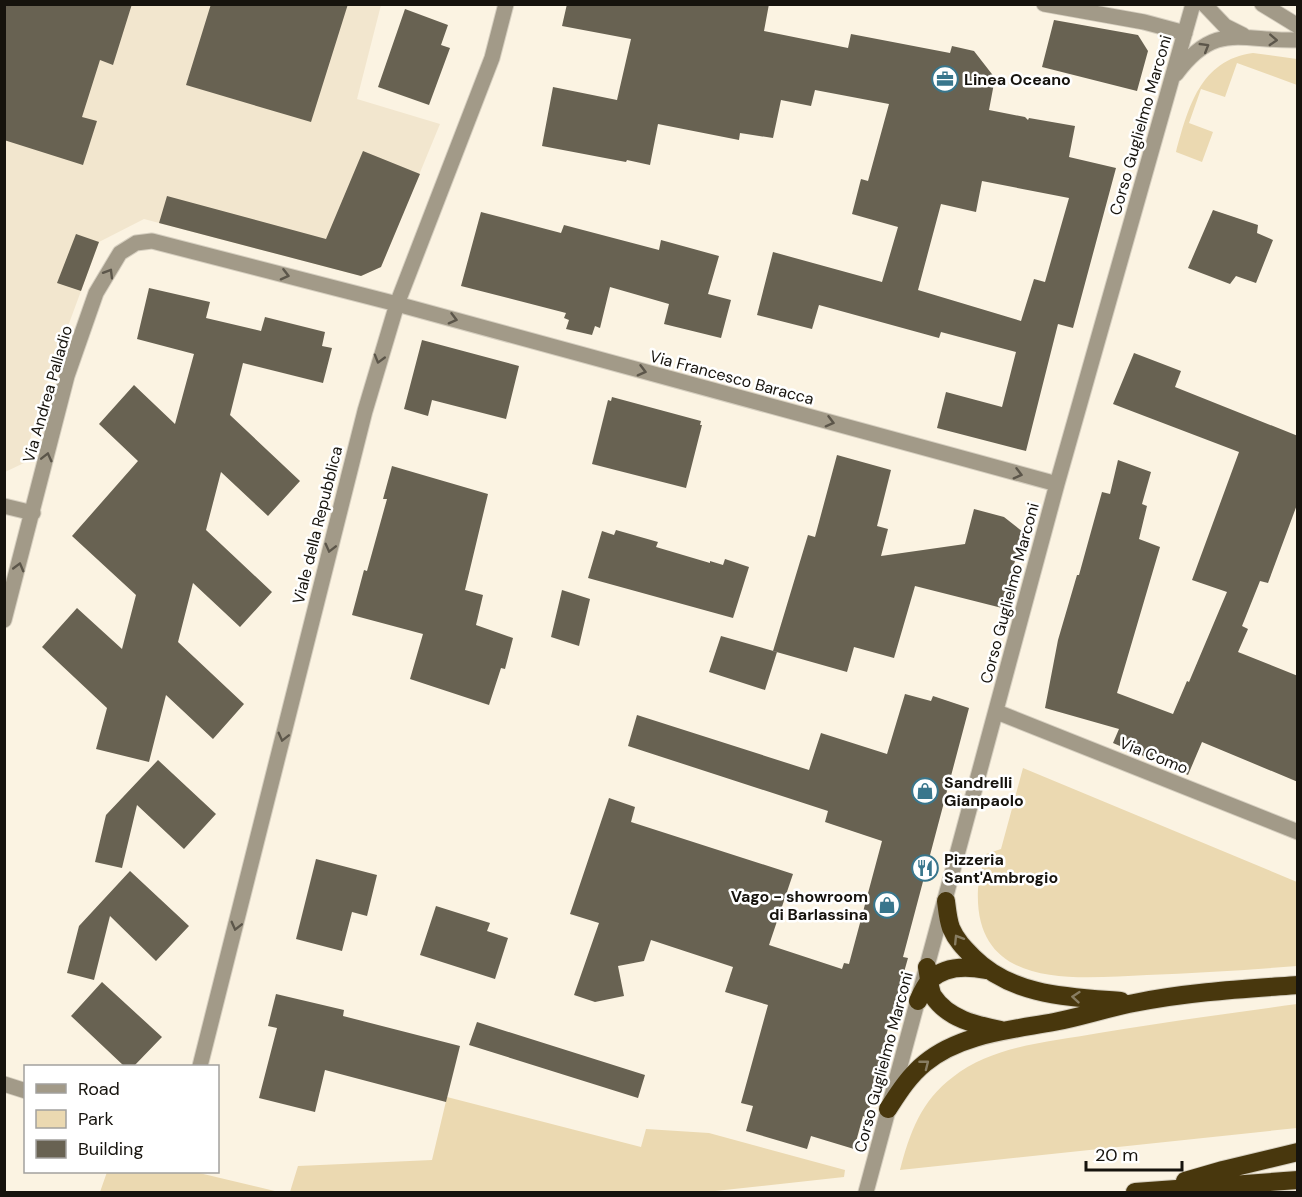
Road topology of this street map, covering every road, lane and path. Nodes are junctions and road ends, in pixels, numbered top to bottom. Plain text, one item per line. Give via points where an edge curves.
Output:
1 (506, 4) edge
2 (1044, 4) edge
3 (1196, 5) edge
4 (1262, 5) edge
5 (1298, 26) edge
6 (1185, 33) junction
7 (1249, 37) junction
8 (1298, 40) edge
9 (1172, 79) junction
10 (397, 304) junction
11 (1057, 484) junction
12 (4, 506) edge
13 (33, 513) junction
14 (4, 620) edge
15 (997, 712) junction
16 (1298, 832) edge
17 (946, 901) junction
18 (986, 970) junction
19 (928, 974) junction
20 (1298, 985) edge
21 (918, 1000) joint
22 (1135, 1003) junction
23 (1003, 1031) junction
24 (201, 1065) edge
25 (4, 1084) edge
26 (24, 1090) edge
27 (888, 1109) junction
28 (1298, 1152) edge
29 (1298, 1180) edge
30 (1155, 1191) junction
31 (866, 1192) edge
32 (1135, 1192) edge

1 - 10 street, Viale della Repubblica via 492,58
2 - 6 street
3 - 6 street, Corso Guglielmo Marconi
3 - 7 street
4 - 5 street
6 - 9 street, Corso Guglielmo Marconi
7 -> 8 street
9 -> 7 street via 1200,48 1233,36
9 - 11 street, Corso Guglielmo Marconi
10 -> 11 street, Via Francesco Baracca
13 -> 10 street, Via Andrea Palladio via 67,376 96,293 120,253 136,243 152,241
10 -> 24 street, Viale della Repubblica via 362,422
11 - 15 street, Corso Guglielmo Marconi
12 - 13 street
14 -> 13 street, Via Andrea Palladio
15 - 16 street, Via Como
15 - 17 street, Corso Guglielmo Marconi
18 -> 17 highway via 961,945 951,927
17 - 19 street, Corso Guglielmo Marconi
18 - 19 highway via 969,967
22 -> 18 highway via 1061,996 1014,985
19 - 21 highway
19 - 23 highway via 932,994 944,1008 960,1019
20 - 22 highway
21 - 27 street, Corso Guglielmo Marconi
22 - 23 highway
27 -> 23 highway via 906,1080 926,1062 963,1042
25 - 26 street
27 - 31 street, Corso Guglielmo Marconi
28 - 30 highway
29 - 30 highway
30 - 32 highway

